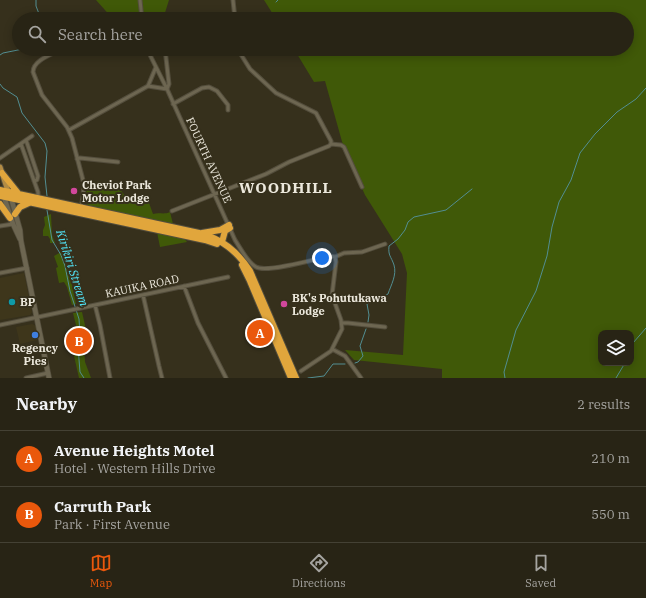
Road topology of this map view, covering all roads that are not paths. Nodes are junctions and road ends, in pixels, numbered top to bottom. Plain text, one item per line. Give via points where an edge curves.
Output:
1 (140, 0) edge
2 (233, 0) edge
3 (141, 12) edge
4 (234, 12) edge
5 (49, 56) edge
6 (150, 56) edge
7 (166, 56) edge
8 (241, 56) edge
9 (156, 67) junction
10 (148, 86) junction
11 (167, 89) junction
12 (173, 104) junction
13 (228, 110) dead end
14 (69, 130) junction
15 (32, 136) dead end
16 (26, 140) junction
17 (21, 144) junction
18 (331, 144) junction
19 (0, 158) edge
20 (77, 159) junction
21 (118, 162) dead end
22 (1, 170) edge
23 (34, 182) junction
24 (362, 187) dead end
25 (4, 193) edge
26 (18, 193) junction
27 (215, 194) junction
28 (38, 198) junction
29 (31, 202) junction
30 (0, 204) edge
31 (80, 211) junction
32 (172, 211) dead end
33 (13, 218) junction
34 (127, 221) junction
35 (0, 226) edge
36 (230, 226) junction
37 (199, 234) junction
38 (21, 241) junction
39 (222, 242) junction
40 (385, 244) dead end
41 (335, 257) junction
42 (27, 268) junction
43 (0, 273) edge
44 (228, 277) dead end
45 (184, 286) junction
46 (143, 295) junction
47 (95, 305) junction
48 (37, 317) junction
49 (342, 323) junction
50 (0, 325) edge
51 (385, 327) dead end
52 (332, 349) junction
53 (300, 371) dead end
54 (49, 376) edge
55 (26, 378) edge
56 (110, 378) edge
57 (162, 378) edge
58 (226, 378) edge
59 (291, 378) edge
60 (296, 378) edge
61 (361, 378) edge

1 - 3 street
2 - 4 street
5 - 14 street via 34,66 34,72 42,95
6 - 9 street, FOURTH AVENUE
7 - 11 street
8 - 18 street via 250,69 276,93 316,112
9 - 10 street
9 - 11 street, FOURTH AVENUE
10 - 11 street
10 - 14 street
11 - 12 street, FOURTH AVENUE
12 - 13 street via 202,88 209,87 220,94 228,105
12 - 27 street, FOURTH AVENUE
14 - 20 street
15 - 16 street
16 - 17 street
16 - 23 street via 38,176
17 - 19 street
17 - 23 street
18 - 24 street via 344,148
18 - 27 street
20 - 21 street
20 - 31 street via 84,189
22 - 25 main road
22 - 26 highway
23 - 28 street
25 - 26 highway
25 - 29 highway
25 - 33 main road
26 - 28 highway
27 - 32 street
27 - 36 street, FOURTH AVENUE
28 - 31 highway
29 - 31 highway
29 - 33 highway via 20,207
30 - 33 highway
31 - 34 highway
33 - 35 street
33 - 38 main road
33 - 38 main road via 20,230
34 - 37 highway
34 - 59 highway via 205,240 229,251 240,263 250,281
36 - 37 highway
36 - 39 highway via 225,231
36 - 41 street, FOURTH AVENUE via 245,255 260,269
37 - 39 highway
38 - 42 main road
39 - 60 highway via 241,258 252,276
40 - 41 street
41 - 49 street via 332,294
42 - 43 street
42 - 48 main road
44 - 45 street, KAUIKA ROAD
45 - 46 street, KAUIKA ROAD
45 - 58 street via 198,323
46 - 47 street, KAUIKA ROAD
46 - 57 street
47 - 48 street, KAUIKA ROAD
47 - 56 street
48 - 50 street, KAUIKA ROAD
48 - 54 main road
49 - 51 street
49 - 52 street via 342,329
52 - 53 street
52 - 61 street via 345,356
54 - 55 street

